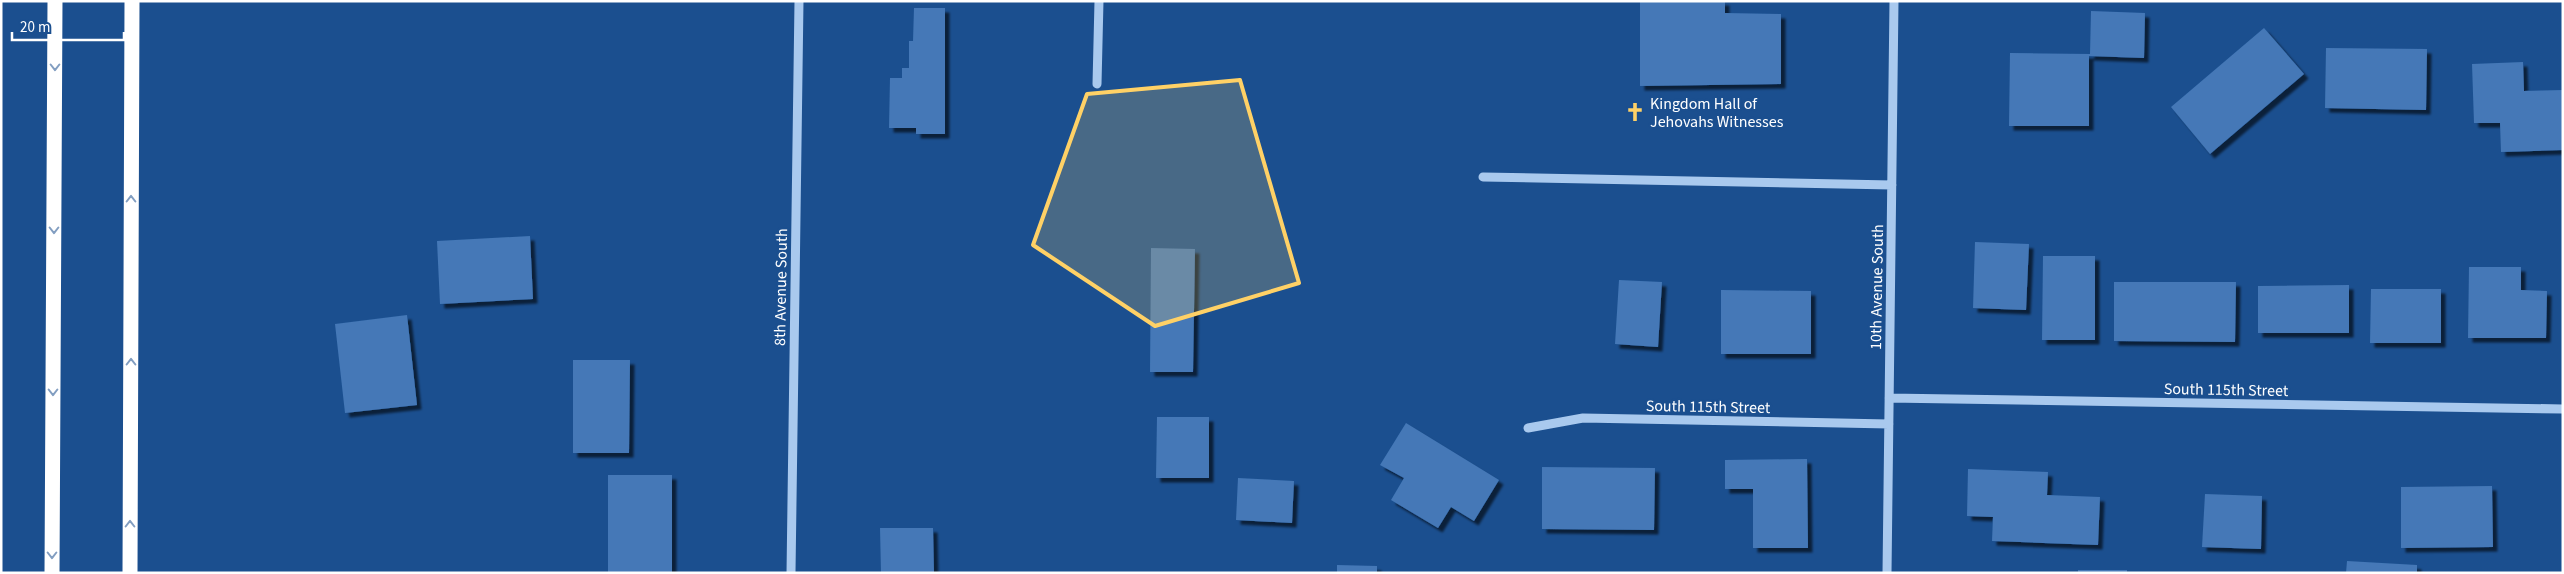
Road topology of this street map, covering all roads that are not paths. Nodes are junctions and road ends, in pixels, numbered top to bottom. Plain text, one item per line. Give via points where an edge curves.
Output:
1 (55, 1) edge
2 (132, 1) edge
3 (799, 1) edge
4 (1099, 1) edge
5 (1894, 1) edge
6 (1097, 84) dead end
7 (1483, 178) dead end
8 (1892, 185) junction
9 (1889, 398) junction
10 (2563, 410) edge
11 (1889, 424) junction
12 (1528, 428) dead end
13 (52, 573) edge
14 (130, 573) edge
15 (791, 573) edge
16 (1887, 573) edge

1 -> 13 highway
14 -> 2 highway
3 - 15 street, 8th Avenue South
4 - 6 street
5 - 8 street, 10th Avenue South
7 - 8 street
8 - 9 street, 10th Avenue South
9 - 10 street, South 115th Street
9 - 11 street, 10th Avenue South
11 - 12 street, South 115th Street via 1583,418
11 - 16 street, 10th Avenue South

